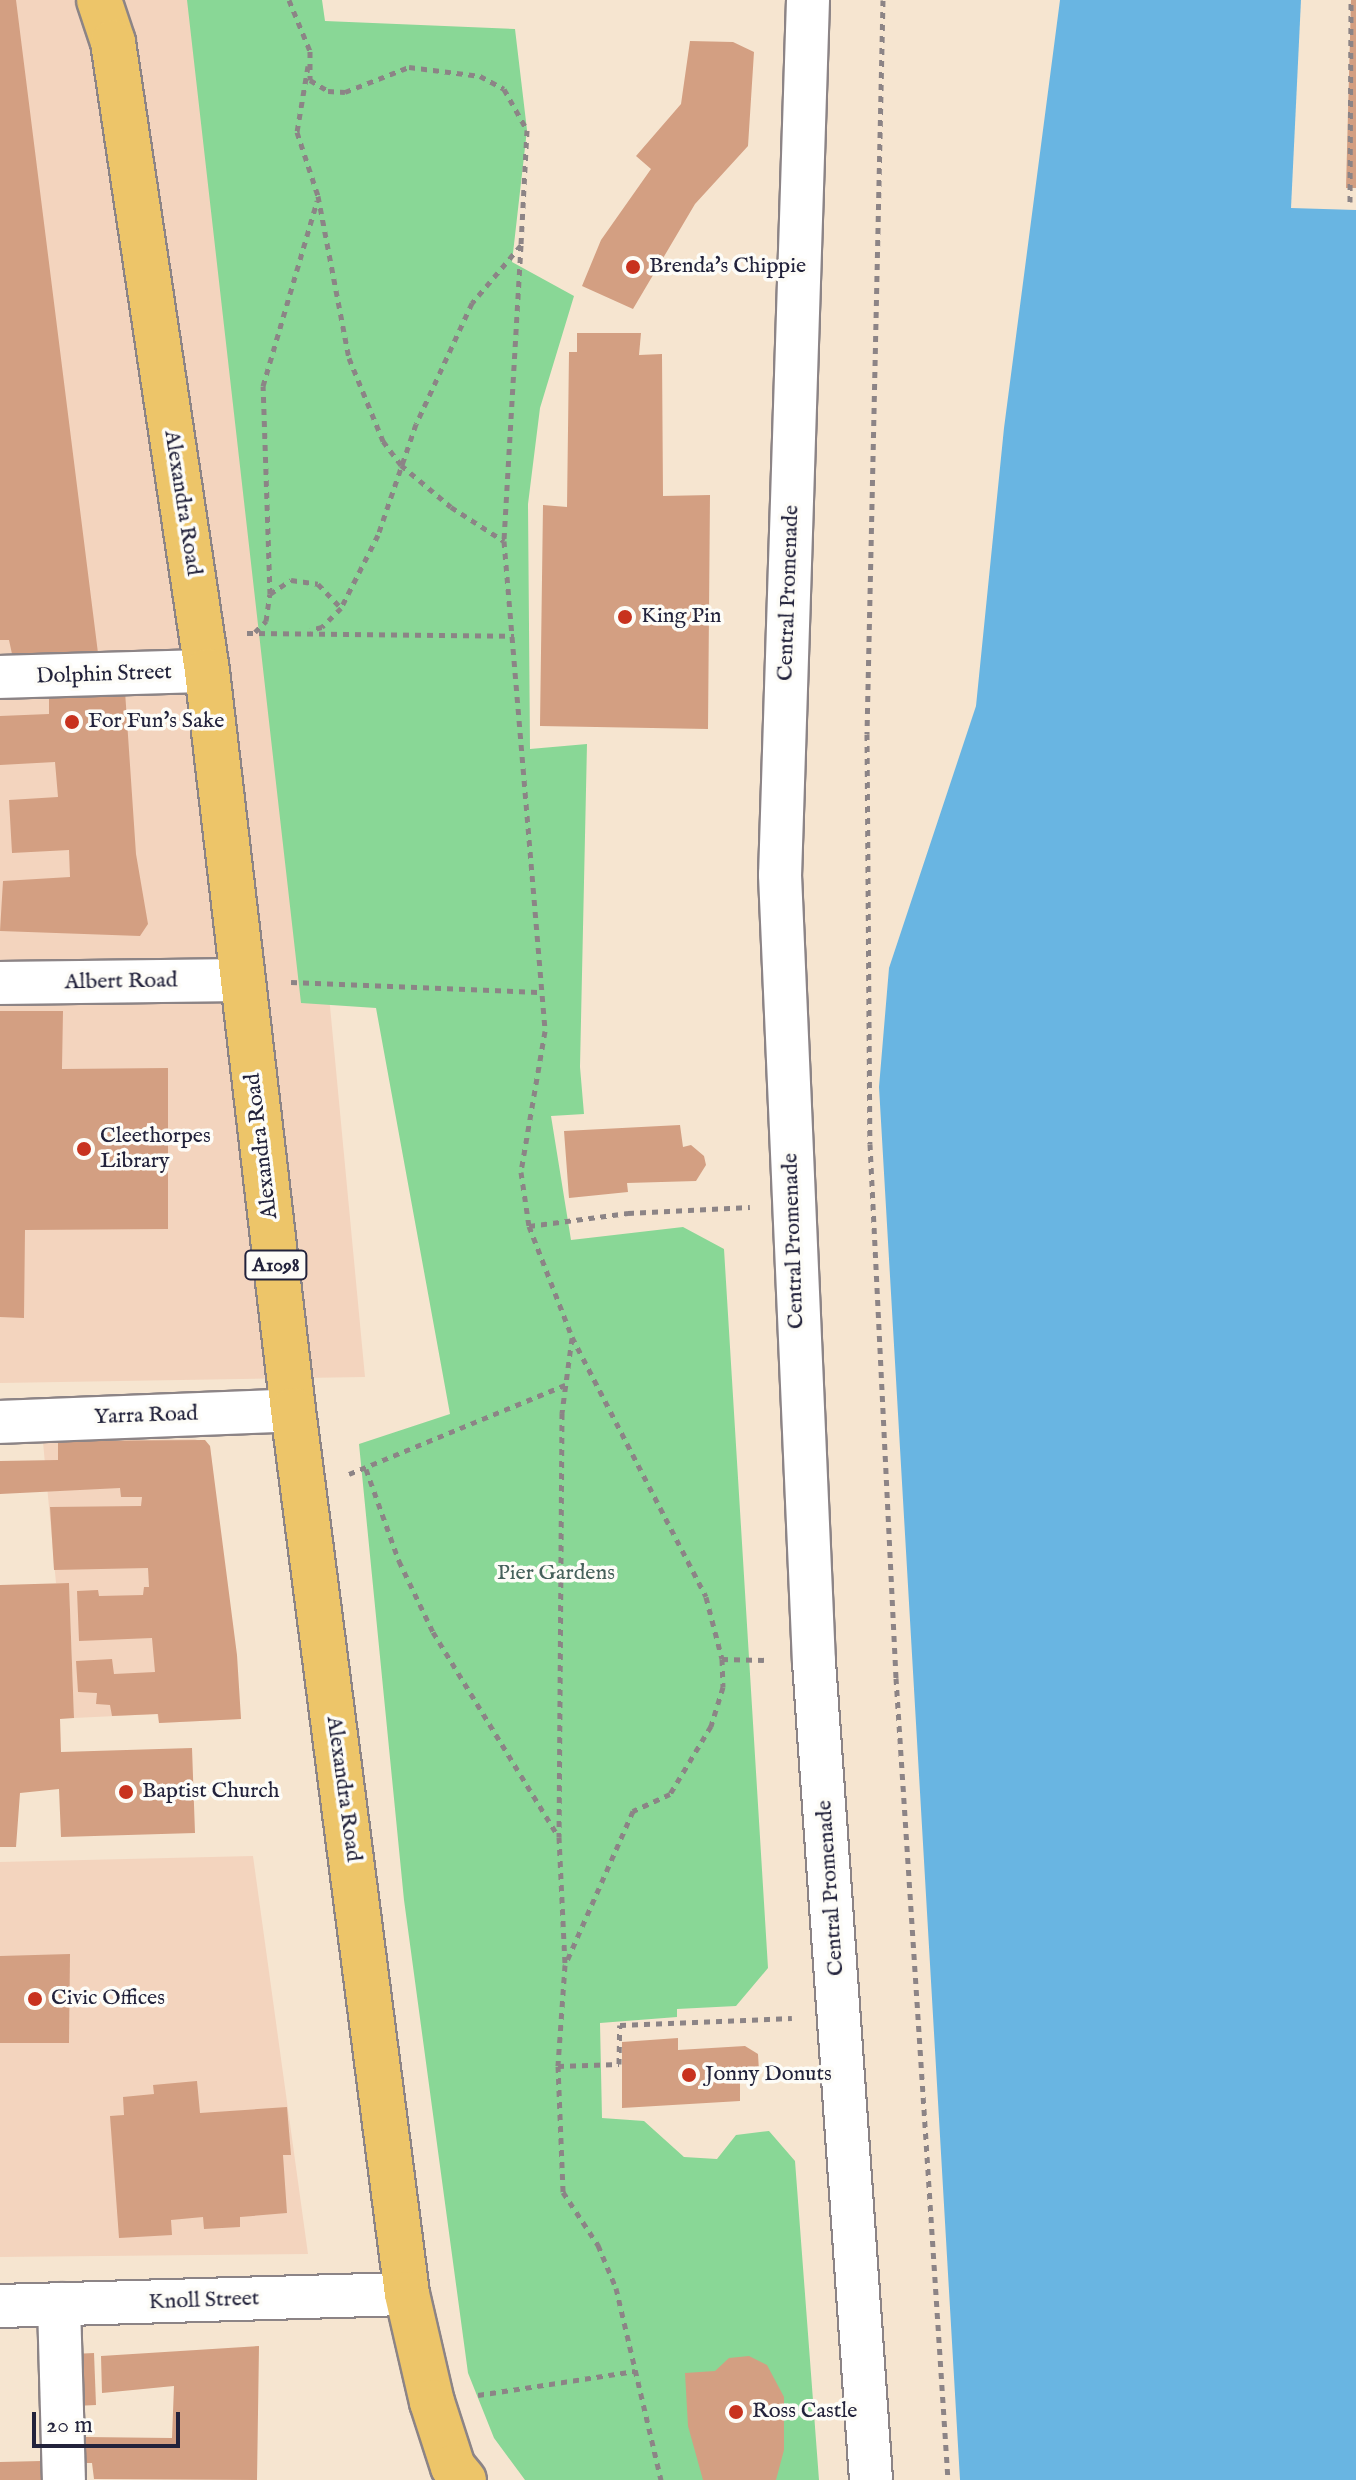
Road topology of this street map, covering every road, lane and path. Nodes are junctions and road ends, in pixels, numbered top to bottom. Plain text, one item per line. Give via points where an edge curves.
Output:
1 (99, 0) edge
2 (289, 0) edge
3 (808, 0) edge
4 (883, 0) edge
5 (1351, 0) edge
6 (114, 21) edge
7 (310, 51) junction
8 (318, 196) junction
9 (1350, 202) dead end
10 (521, 245) junction
11 (401, 465) junction
12 (504, 541) junction
13 (270, 594) junction
14 (341, 608) junction
15 (255, 632) junction
16 (290, 632) junction
17 (514, 636) junction
18 (205, 654) junction
19 (0, 677) edge
20 (242, 980) junction
21 (0, 983) edge
22 (538, 992) junction
23 (791, 1204) junction
24 (529, 1226) junction
25 (572, 1337) junction
26 (565, 1385) junction
27 (293, 1410) junction
28 (0, 1422) edge
29 (366, 1469) junction
30 (303, 1489) junction
31 (559, 1837) junction
32 (565, 1965) junction
33 (745, 2019) dead end
34 (558, 2066) junction
35 (407, 2294) junction
36 (59, 2304) junction
37 (0, 2306) edge
38 (635, 2371) junction
39 (432, 2402) junction
40 (64, 2480) edge
41 (464, 2480) edge
42 (661, 2480) edge
43 (871, 2480) edge
44 (948, 2480) edge

1 - 6 main road, Alexandra Road / A1098
2 - 7 path
3 - 23 street, Central Promenade via 780,875
4 - 44 path via 867,734 870,1144 896,1678
5 - 9 path
6 - 18 main road, Alexandra Road / A1098
7 - 8 path via 297,132
7 - 10 path via 310,80 328,91 345,92 409,67 480,76 504,89 527,130
8 - 11 path via 349,358 383,441
8 - 13 path via 263,386
10 - 11 path via 472,303
10 - 12 path
11 - 12 path via 451,507
11 - 14 path via 378,535 359,563
12 - 17 path
13 - 14 path via 291,580 318,584
13 - 15 path via 266,621
14 - 16 path via 322,627
15 - 16 path
15 - 18 path
16 - 17 path
17 - 22 path
18 - 19 street, Dolphin Street
18 - 20 main road, Alexandra Road / A1098
20 - 21 street, Albert Road
20 - 22 path
20 - 27 main road, Alexandra Road / A1098
22 - 24 path via 545,1031 521,1172
23 - 24 path via 628,1213
23 - 43 street, Central Promenade via 814,1662
24 - 25 path
25 - 26 path
25 - 32 path via 706,1597 722,1659 723,1687 711,1726 685,1775 670,1794 633,1811
26 - 29 path
26 - 31 path
27 - 28 street, Yarra Road
27 - 30 main road, Alexandra Road / A1098
29 - 30 path
29 - 31 path via 399,1561 433,1632
30 - 35 main road, Alexandra Road / A1098
31 - 32 path
32 - 34 path
33 - 34 path via 620,2025 619,2064
34 - 38 path via 563,2192 598,2245 616,2288
35 - 36 street, Knoll Street
35 - 39 main road, Alexandra Road / A1098
36 - 37 street, Knoll Street
36 - 40 street
38 - 39 path
38 - 42 path
39 - 41 main road, Alexandra Road / A1098 via 453,2467

